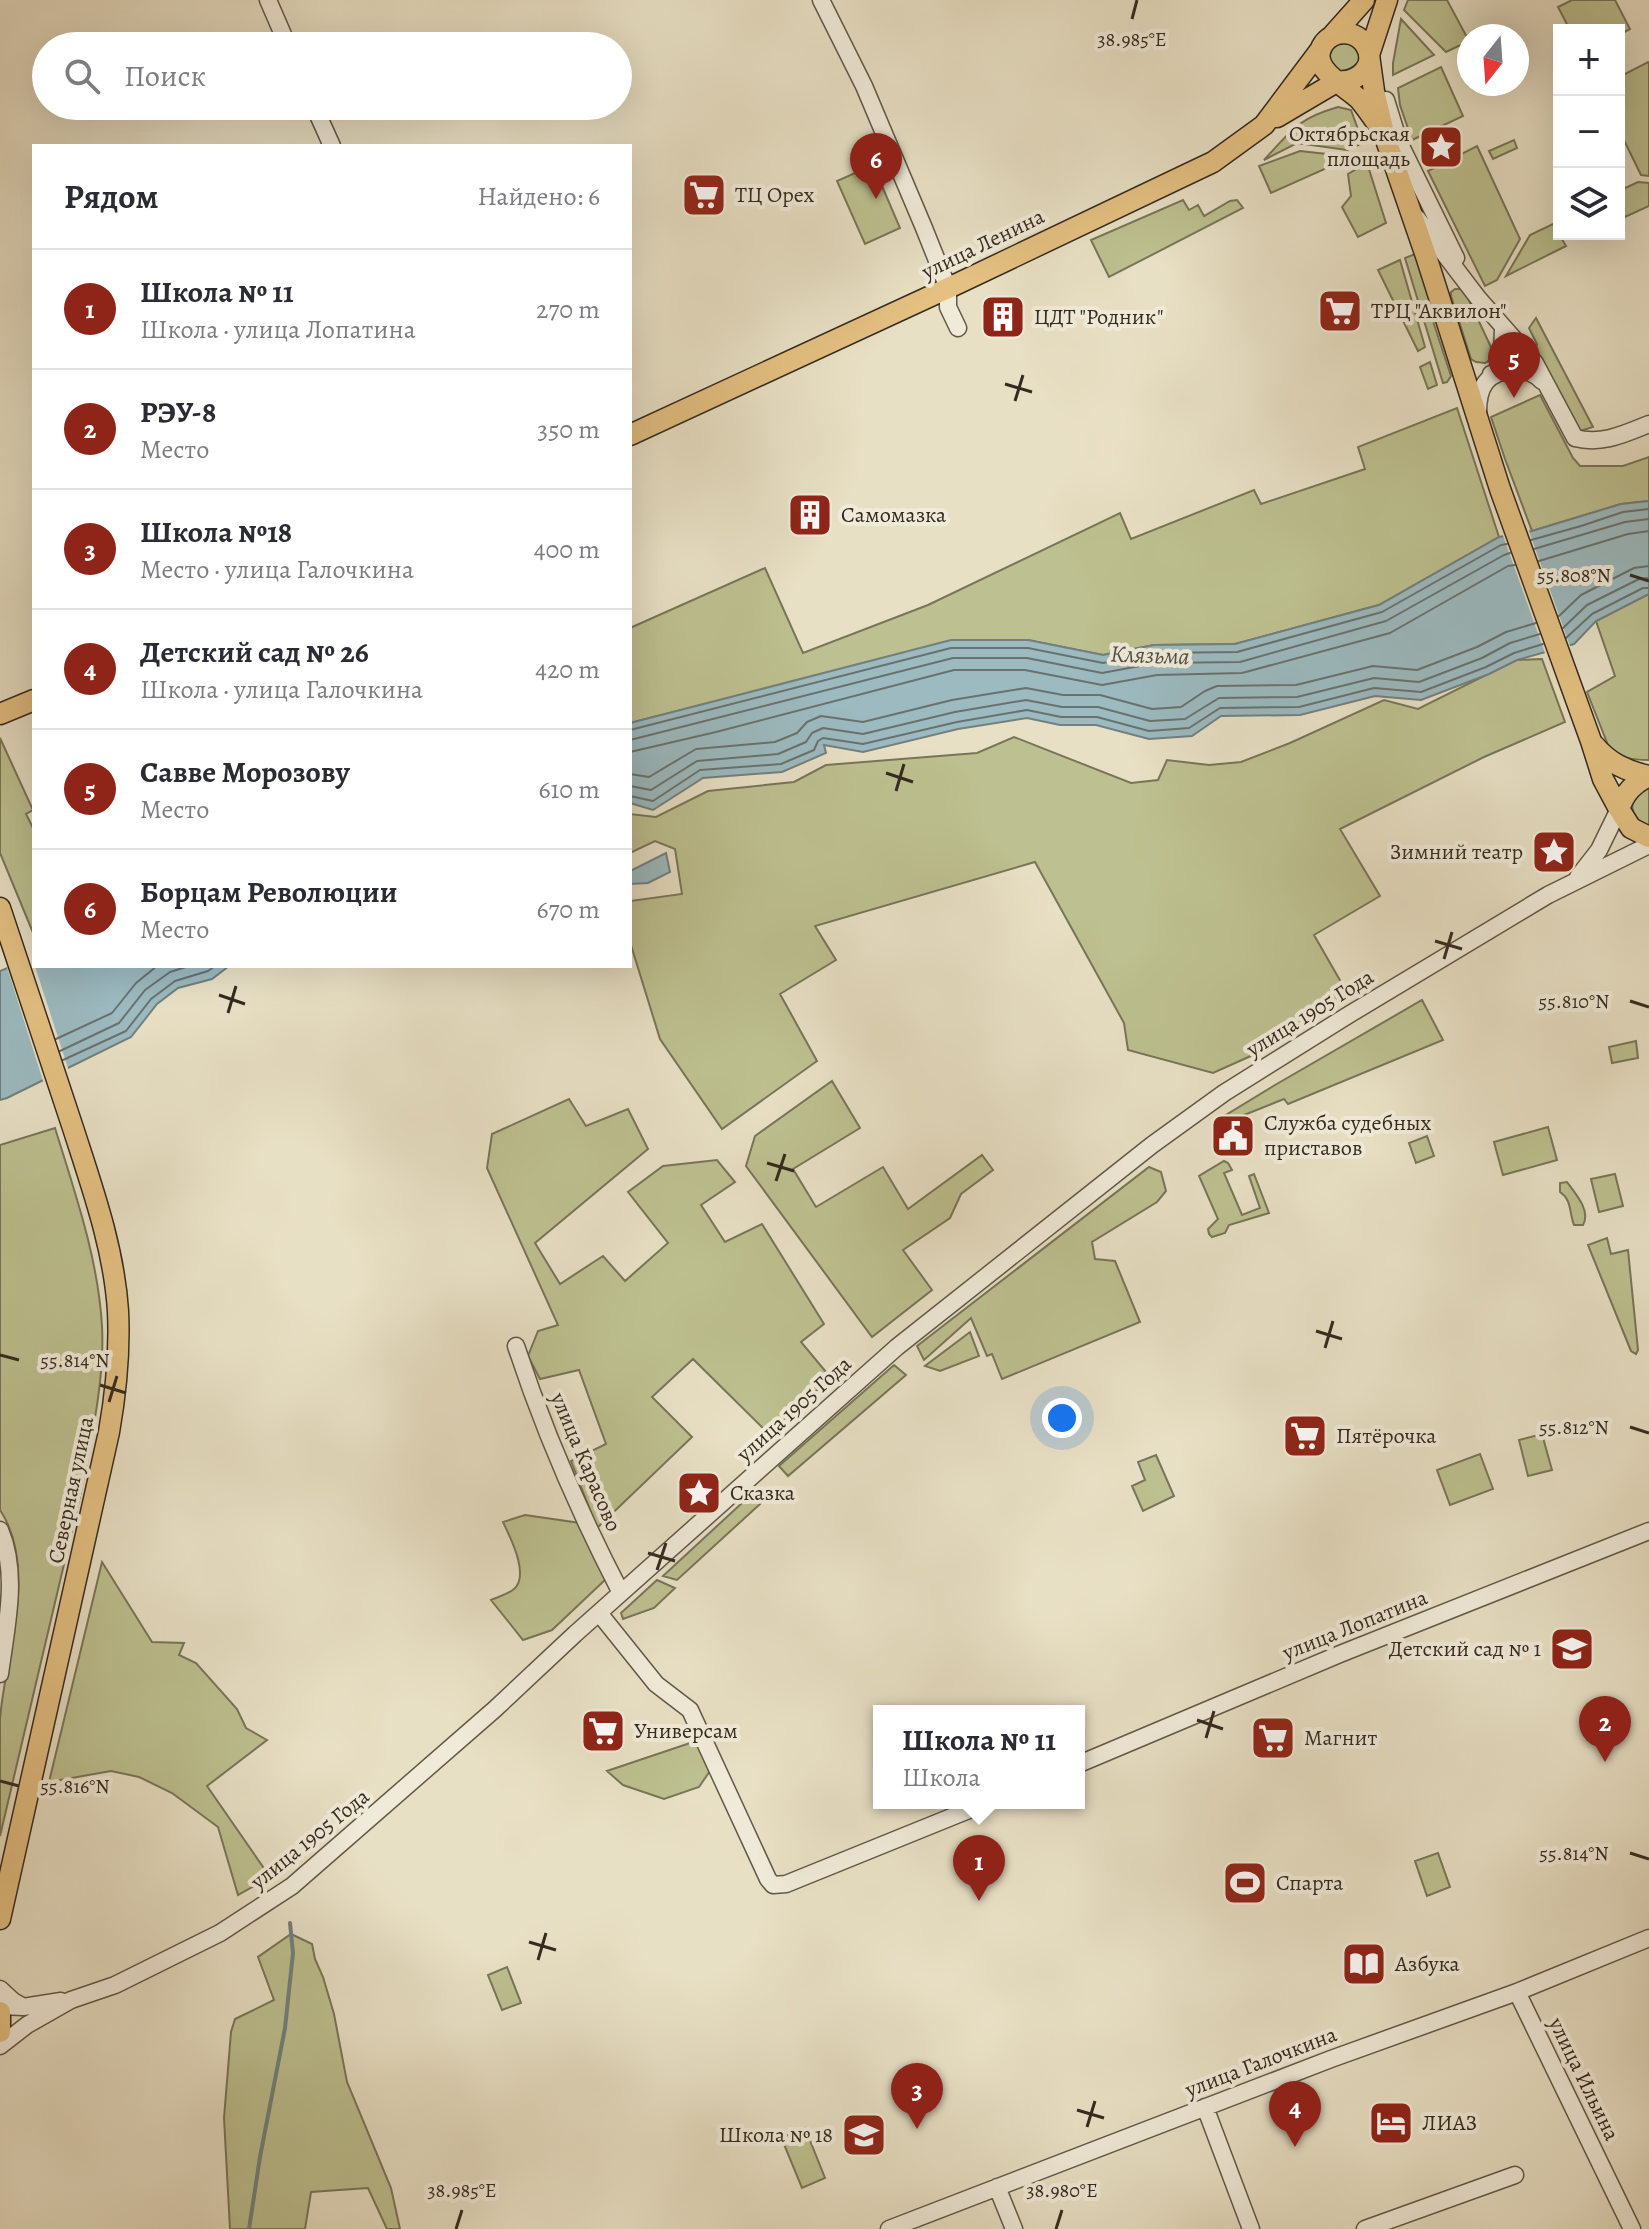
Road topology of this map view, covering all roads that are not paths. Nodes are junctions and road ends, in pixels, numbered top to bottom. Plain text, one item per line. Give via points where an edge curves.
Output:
1 (268, 0) edge
2 (821, 0) edge
3 (1364, 0) edge
4 (1372, 0) edge
5 (1387, 0) edge
6 (1377, 31) junction
7 (282, 32) edge
8 (1327, 42) junction
9 (1369, 55) junction
10 (1338, 81) junction
11 (320, 120) edge
12 (1264, 125) junction
13 (1390, 133) junction
14 (331, 144) edge
15 (1410, 210) junction
16 (1467, 283) junction
17 (948, 288) junction
18 (958, 328) dead end
19 (1503, 329) junction
20 (1495, 373) junction
21 (1465, 374) junction
22 (1549, 389) junction
23 (1479, 423) junction
24 (1649, 424) edge
25 (632, 434) edge
26 (32, 701) edge
27 (0, 714) edge
28 (1591, 741) junction
29 (1649, 776) edge
30 (1619, 809) junction
31 (1649, 837) edge
32 (1649, 845) edge
33 (1574, 881) junction
34 (0, 908) edge
35 (516, 1346) dead end
36 (0, 1530) edge
37 (1649, 1531) edge
38 (621, 1593) junction
39 (599, 1613) junction
40 (0, 1674) edge
41 (1085, 1761) edge
42 (971, 1809) edge
43 (1, 1909) edge
44 (1649, 1938) edge
45 (0, 1989) edge
46 (1517, 1992) junction
47 (71, 2000) junction
48 (0, 2006) edge
49 (23, 2007) junction
50 (0, 2012) edge
51 (0, 2032) edge
52 (0, 2046) edge
53 (1205, 2107) junction
54 (1515, 2175) dead end
55 (997, 2187) junction
56 (889, 2229) edge
57 (1014, 2229) edge
58 (1251, 2229) edge
59 (1365, 2229) edge
60 (1632, 2229) edge

1 - 7 street
2 - 17 street via 864,86
3 - 8 main road, улица Ленина
4 - 6 street
5 - 6 main road
6 - 9 main road
6 - 13 street
8 - 9 main road via 1342,33 1355,36
8 - 10 main road via 1320,62
8 - 12 main road, улица Ленина
9 - 10 main road via 1361,75
9 - 13 main road via 1374,91
10 - 12 main road
10 - 13 main road
11 - 14 street
12 - 17 main road, улица Ленина via 1213,162
13 - 15 main road
13 - 16 street
15 - 16 street
15 - 21 main road
16 - 19 street
17 - 18 street via 948,307
17 - 25 main road, улица Ленина
19 - 20 street
19 - 22 street via 1535,363
20 - 21 street
20 - 22 street via 1531,372
20 - 23 street via 1480,394
21 - 23 main road
22 - 24 street via 1575,438 1613,438
23 - 28 main road
26 - 27 main road
28 - 29 main road via 1611,762
28 - 30 main road
29 - 30 main road via 1629,790
30 - 31 main road via 1631,828
30 - 33 street via 1595,856
32 - 33 street, улица 1905 Года
33 - 38 street, улица 1905 Года via 1247,1078 1152,1145 897,1347
34 - 43 main road, Северная улица via 97,1207 118,1310 117,1384 98,1489
35 - 38 street, улица Карасово via 533,1398
36 - 40 street via 10,1586
37 - 41 street, улица Лопатина
38 - 39 street, улица 1905 Года
39 - 42 street via 656,1684 690,1710 773,1885
39 - 47 street, улица 1905 Года via 292,1886 220,1933 115,1985
44 - 46 street, улица Галочкина
45 - 49 street
46 - 53 street, улица Галочкина
46 - 60 street, улица Ильина
47 - 49 street, улица 1905 Года
47 - 52 street, улица 1905 Года
48 - 49 street, улица 1905 Года
50 - 51 main road
53 - 55 street, улица Галочкина
53 - 58 street
54 - 59 street
55 - 56 street, улица Галочкина
55 - 57 street

